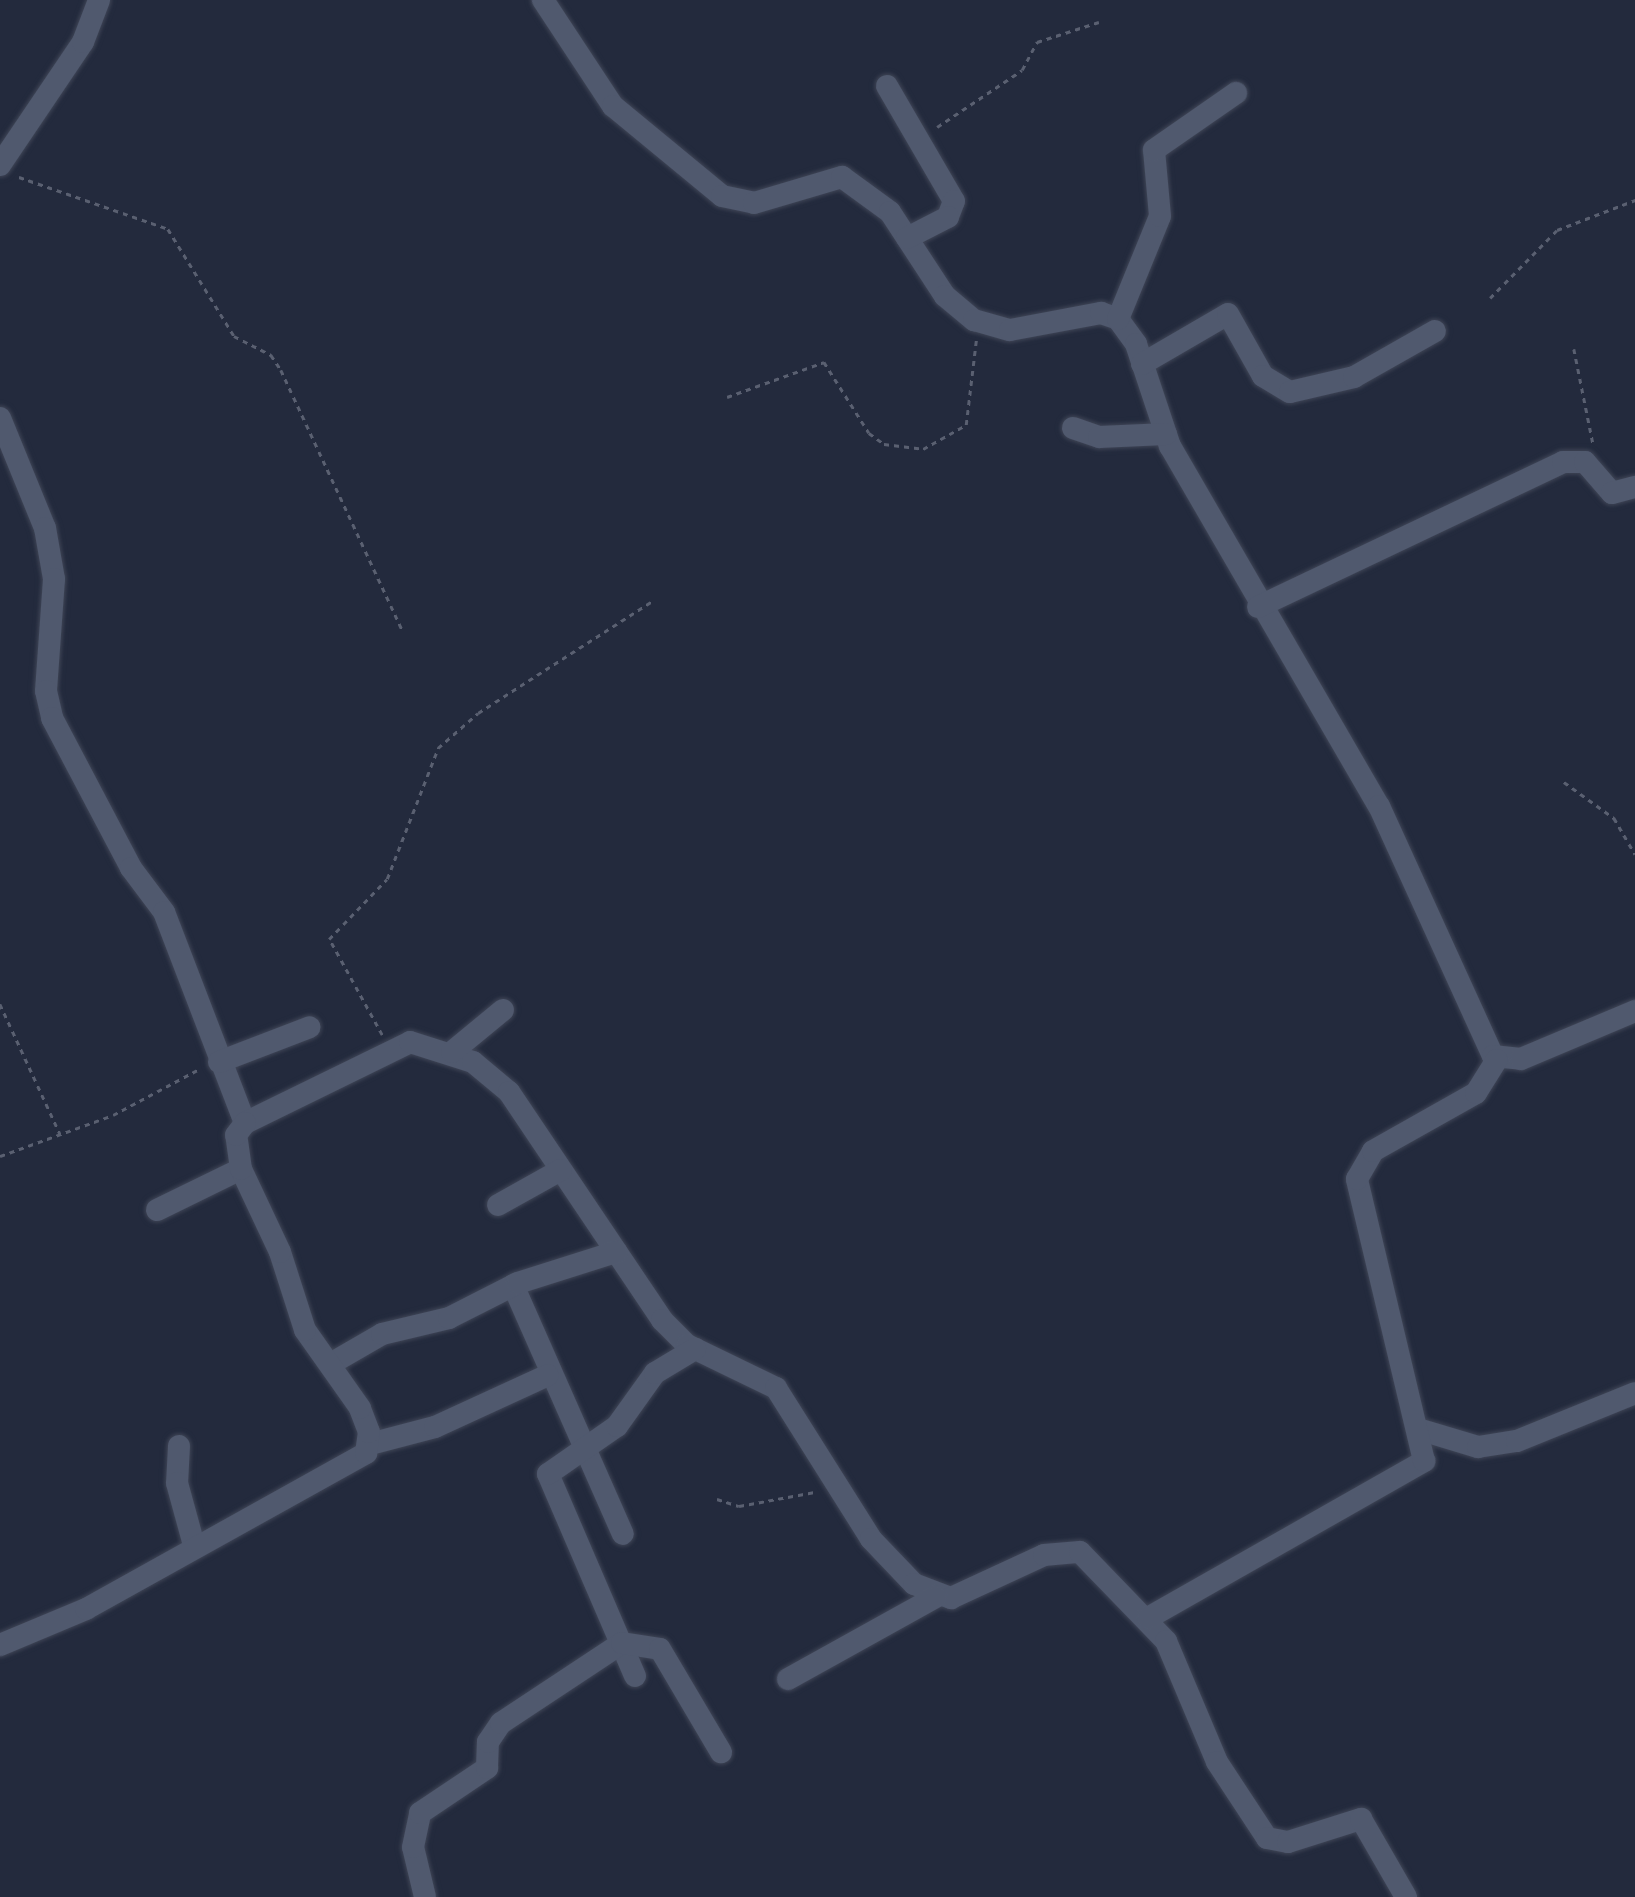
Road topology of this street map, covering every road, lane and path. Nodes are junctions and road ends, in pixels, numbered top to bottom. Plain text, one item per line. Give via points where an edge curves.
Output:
1 (99, 0) edge
2 (543, 0) edge
3 (1099, 22) dead end
4 (887, 86) dead end
5 (1236, 94) dead end
6 (918, 136) junction
7 (9, 170) edge
8 (1635, 200) edge
9 (907, 238) junction
10 (1490, 298) dead end
11 (1118, 319) junction
12 (974, 320) junction
13 (1435, 331) dead end
14 (1574, 349) dead end
15 (1142, 364) junction
16 (728, 397) dead end
17 (0, 418) edge
18 (1074, 428) dead end
19 (1166, 434) junction
20 (1591, 469) junction
21 (1635, 487) edge
22 (654, 600) dead end
23 (1258, 607) junction
24 (402, 630) dead end
25 (1564, 782) dead end
26 (1635, 854) edge
27 (0, 1004) edge
28 (504, 1010) dead end
29 (1635, 1011) edge
30 (310, 1027) dead end
31 (390, 1049) junction
32 (452, 1052) junction
33 (1497, 1060) junction
34 (219, 1062) junction
35 (246, 1123) junction
36 (60, 1136) junction
37 (0, 1156) edge
38 (241, 1168) junction
39 (562, 1170) junction
40 (498, 1205) dead end
41 (157, 1210) dead end
42 (616, 1252) junction
43 (513, 1285) junction
44 (694, 1349) junction
45 (332, 1364) junction
46 (548, 1376) junction
47 (1635, 1392) edge
48 (1418, 1429) junction
49 (370, 1444) junction
50 (585, 1445) junction
51 (179, 1446) dead end
52 (834, 1480) junction
53 (718, 1500) dead end
54 (623, 1534) dead end
55 (194, 1545) junction
56 (936, 1597) junction
57 (1148, 1618) junction
58 (622, 1643) junction
59 (0, 1644) edge
60 (635, 1676) dead end
61 (788, 1678) dead end
62 (721, 1752) dead end
63 (424, 1897) edge
64 (1406, 1897) edge

1 - 7 street via 76,55
2 - 9 street via 613,106 722,196 754,202 842,178 872,194
3 - 6 path via 1037,42 1022,70
4 - 6 street
5 - 11 street via 1154,150 1160,216
6 - 9 street via 955,206
7 - 24 path via 168,229 234,336 271,356 281,370
8 - 10 path via 1557,230
9 - 12 street via 945,296
11 - 12 street via 1102,314 1010,330
11 - 15 street
12 - 16 path via 966,425 923,449 884,444 869,433 824,362
13 - 15 street via 1354,377 1290,392 1263,376 1228,314
14 - 20 path via 1590,421
15 - 19 street
17 - 34 street via 45,528 54,579 46,692 52,718 131,868 164,912
18 - 19 street via 1098,437
19 - 23 street
20 - 21 street via 1612,493
20 - 23 street via 1563,462
22 - 31 path via 453,732 432,762 386,879 331,930 331,948
23 - 33 street via 1378,806
25 - 26 path via 1614,818
27 - 36 path
28 - 32 street
29 - 33 street via 1521,1058
30 - 34 street
31 - 32 street via 410,1042
31 - 35 street
32 - 39 street via 509,1092
33 - 48 street via 1476,1093 1373,1151 1357,1178
34 - 35 street
34 - 36 path
35 - 38 street via 236,1135
36 - 37 path
38 - 41 street
38 - 45 street via 304,1330
39 - 40 street
39 - 42 street
42 - 43 street
42 - 44 street via 662,1320
43 - 45 street via 449,1318 361,1343
43 - 46 street
44 - 50 street via 655,1373 632,1412
44 - 52 street via 776,1388
45 - 49 street via 360,1408
46 - 49 street via 435,1427
46 - 50 street
47 - 48 street via 1517,1441 1478,1447
48 - 57 street via 1424,1451 1417,1470
49 - 55 street via 359,1459
50 - 54 street
50 - 58 street via 555,1464 548,1485
51 - 55 street via 177,1483
52 - 53 path via 798,1498 774,1495 739,1506
52 - 56 street via 871,1539
55 - 59 street via 86,1609
56 - 57 street via 964,1594 1064,1550 1094,1562
56 - 61 street
57 - 64 street via 1186,1680 1217,1762 1267,1838 1288,1842 1361,1820
58 - 60 street
58 - 62 street via 660,1649
58 - 63 street via 501,1723 488,1742 487,1768 420,1813 412,1846

